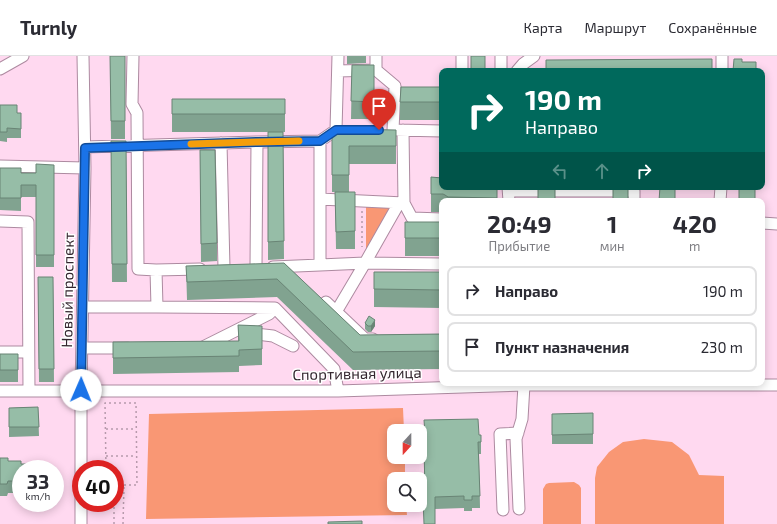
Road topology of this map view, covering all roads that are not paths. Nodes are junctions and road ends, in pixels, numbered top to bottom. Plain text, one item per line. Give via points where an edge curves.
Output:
1 (23, 56) edge
2 (83, 56) edge
3 (133, 56) edge
4 (338, 56) edge
5 (376, 56) edge
6 (462, 56) edge
7 (501, 56) edge
8 (534, 56) edge
9 (722, 56) edge
10 (462, 68) edge
11 (501, 68) edge
12 (520, 68) edge
13 (722, 68) edge
14 (0, 69) edge
15 (376, 70) junction
16 (338, 71) junction
17 (394, 130) junction
18 (439, 131) edge
19 (320, 141) junction
20 (257, 142) junction
21 (221, 143) junction
22 (137, 146) junction
23 (85, 148) junction
24 (0, 166) edge
25 (85, 168) junction
26 (508, 193) edge
27 (634, 198) edge
28 (320, 199) junction
29 (401, 203) junction
30 (439, 219) edge
31 (0, 222) edge
32 (765, 224) edge
33 (777, 224) edge
34 (368, 258) junction
35 (439, 264) edge
36 (320, 266) junction
37 (256, 267) junction
38 (216, 268) junction
39 (156, 270) junction
40 (326, 302) edge
41 (83, 307) junction
42 (157, 307) junction
43 (275, 308) junction
44 (336, 312) junction
45 (236, 331) junction
46 (381, 339) edge
47 (293, 346) dead end
48 (82, 348) junction
49 (137, 348) edge
50 (192, 348) edge
51 (0, 352) edge
52 (28, 352) junction
53 (765, 385) edge
54 (777, 385) edge
55 (493, 386) edge
56 (524, 386) edge
57 (81, 390) junction
58 (0, 391) edge
59 (29, 391) junction
60 (338, 391) junction
61 (518, 433) junction
62 (519, 509) dead end
63 (503, 510) dead end
64 (81, 524) edge

1 - 14 street
2 - 23 street, Новый проспект
3 - 22 street via 132,104 137,113
4 - 16 street
5 - 15 street
6 - 10 street
7 - 11 street
8 - 12 street
9 - 13 street
15 - 16 street
15 - 17 street via 395,86 399,96
16 - 19 street via 340,130
17 - 18 street
17 - 29 street
19 - 20 street
19 - 28 street
20 - 21 street
20 - 37 street
21 - 22 street
21 - 38 street
22 - 23 street
22 - 39 street via 138,269
23 - 25 street, Новый проспект
24 - 25 street
25 - 41 street, Новый проспект
26 - 27 street via 634,191
28 - 29 street
28 - 36 street
29 - 30 street via 412,218
29 - 34 street
31 - 52 street via 28,222
32 - 33 street
34 - 35 street
34 - 36 street
34 - 44 street
36 - 37 street
37 - 38 street
38 - 39 street
39 - 42 street
40 - 44 street
41 - 42 street
41 - 48 street, Новый проспект
42 - 43 street
43 - 45 street via 269,314
43 - 60 street via 334,369
44 - 46 street via 365,339
45 - 47 street via 273,336
45 - 50 street via 199,348
48 - 49 street
48 - 57 street, Новый проспект
51 - 52 street
52 - 59 street
53 - 54 street, Спортивная улица
55 - 60 street, Спортивная улица
56 - 61 street via 522,419
57 - 59 street, Спортивная улица
57 - 60 street, Спортивная улица
57 - 64 street, Новый проспект
58 - 59 street, Спортивная улица
61 - 62 street via 516,439
61 - 63 street via 500,434

